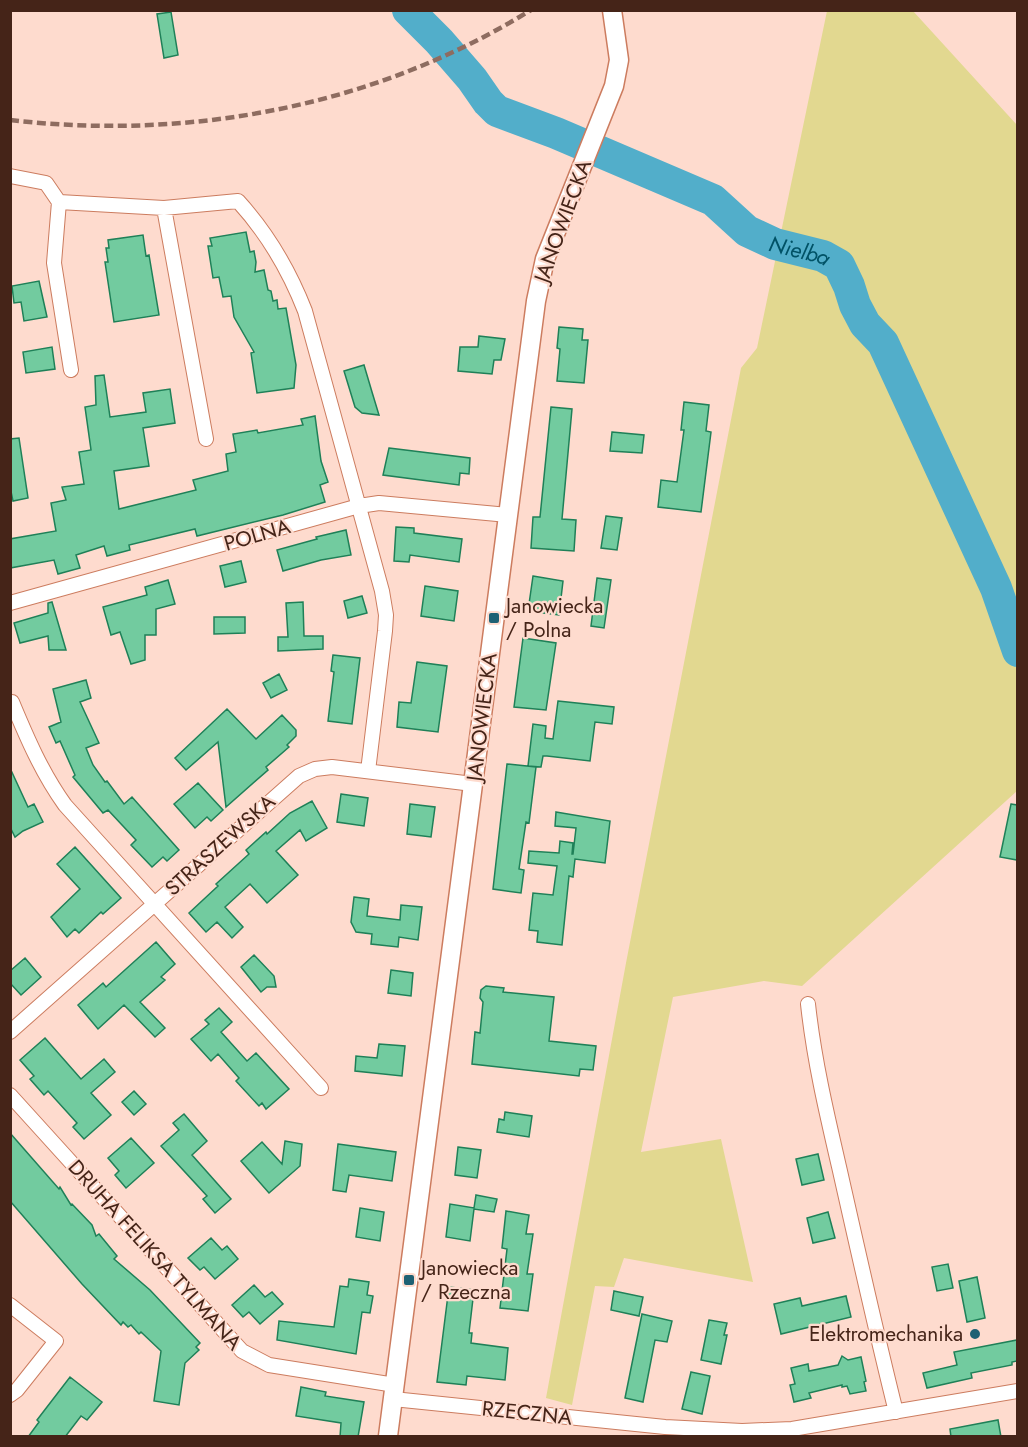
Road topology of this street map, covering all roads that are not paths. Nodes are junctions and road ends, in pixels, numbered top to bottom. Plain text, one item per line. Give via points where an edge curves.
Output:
1 (612, 10) edge
2 (10, 176) edge
3 (59, 202) junction
4 (164, 208) junction
5 (71, 370) dead end
6 (206, 439) dead end
7 (359, 506) junction
8 (508, 515) junction
9 (10, 603) edge
10 (12, 702) edge
11 (368, 771) junction
12 (473, 784) junction
13 (155, 903) junction
14 (808, 1004) dead end
15 (10, 1032) edge
16 (321, 1088) dead end
17 (10, 1095) edge
18 (10, 1305) edge
19 (1017, 1390) edge
20 (394, 1392) junction
21 (10, 1395) edge
22 (896, 1412) junction
23 (793, 1433) edge
24 (388, 1437) edge

1 - 8 street, JANOWIECKA via 617,75 541,271
2 - 3 street via 46,183
3 - 4 street
3 - 5 street via 54,263
4 - 6 street
4 - 7 street via 238,201 264,231 287,269 304,311
7 - 8 street, POLNA via 379,503
7 - 9 street, POLNA
7 - 11 street via 386,615
8 - 12 street, JANOWIECKA
10 - 13 street via 34,753 65,805
11 - 12 street, STRASZEWSKA
11 - 13 street, STRASZEWSKA via 324,767 299,776
12 - 20 street, JANOWIECKA
13 - 15 street, STRASZEWSKA
13 - 16 street
14 - 22 street via 821,1087
17 - 20 street, DRUHA FELIKSA TYLMANA via 242,1352 269,1365
18 - 21 street via 56,1341
19 - 22 street, RZECZNA
20 - 23 street, RZECZNA via 707,1430
20 - 24 street, JANOWIECKA
22 - 23 street, RZECZNA

